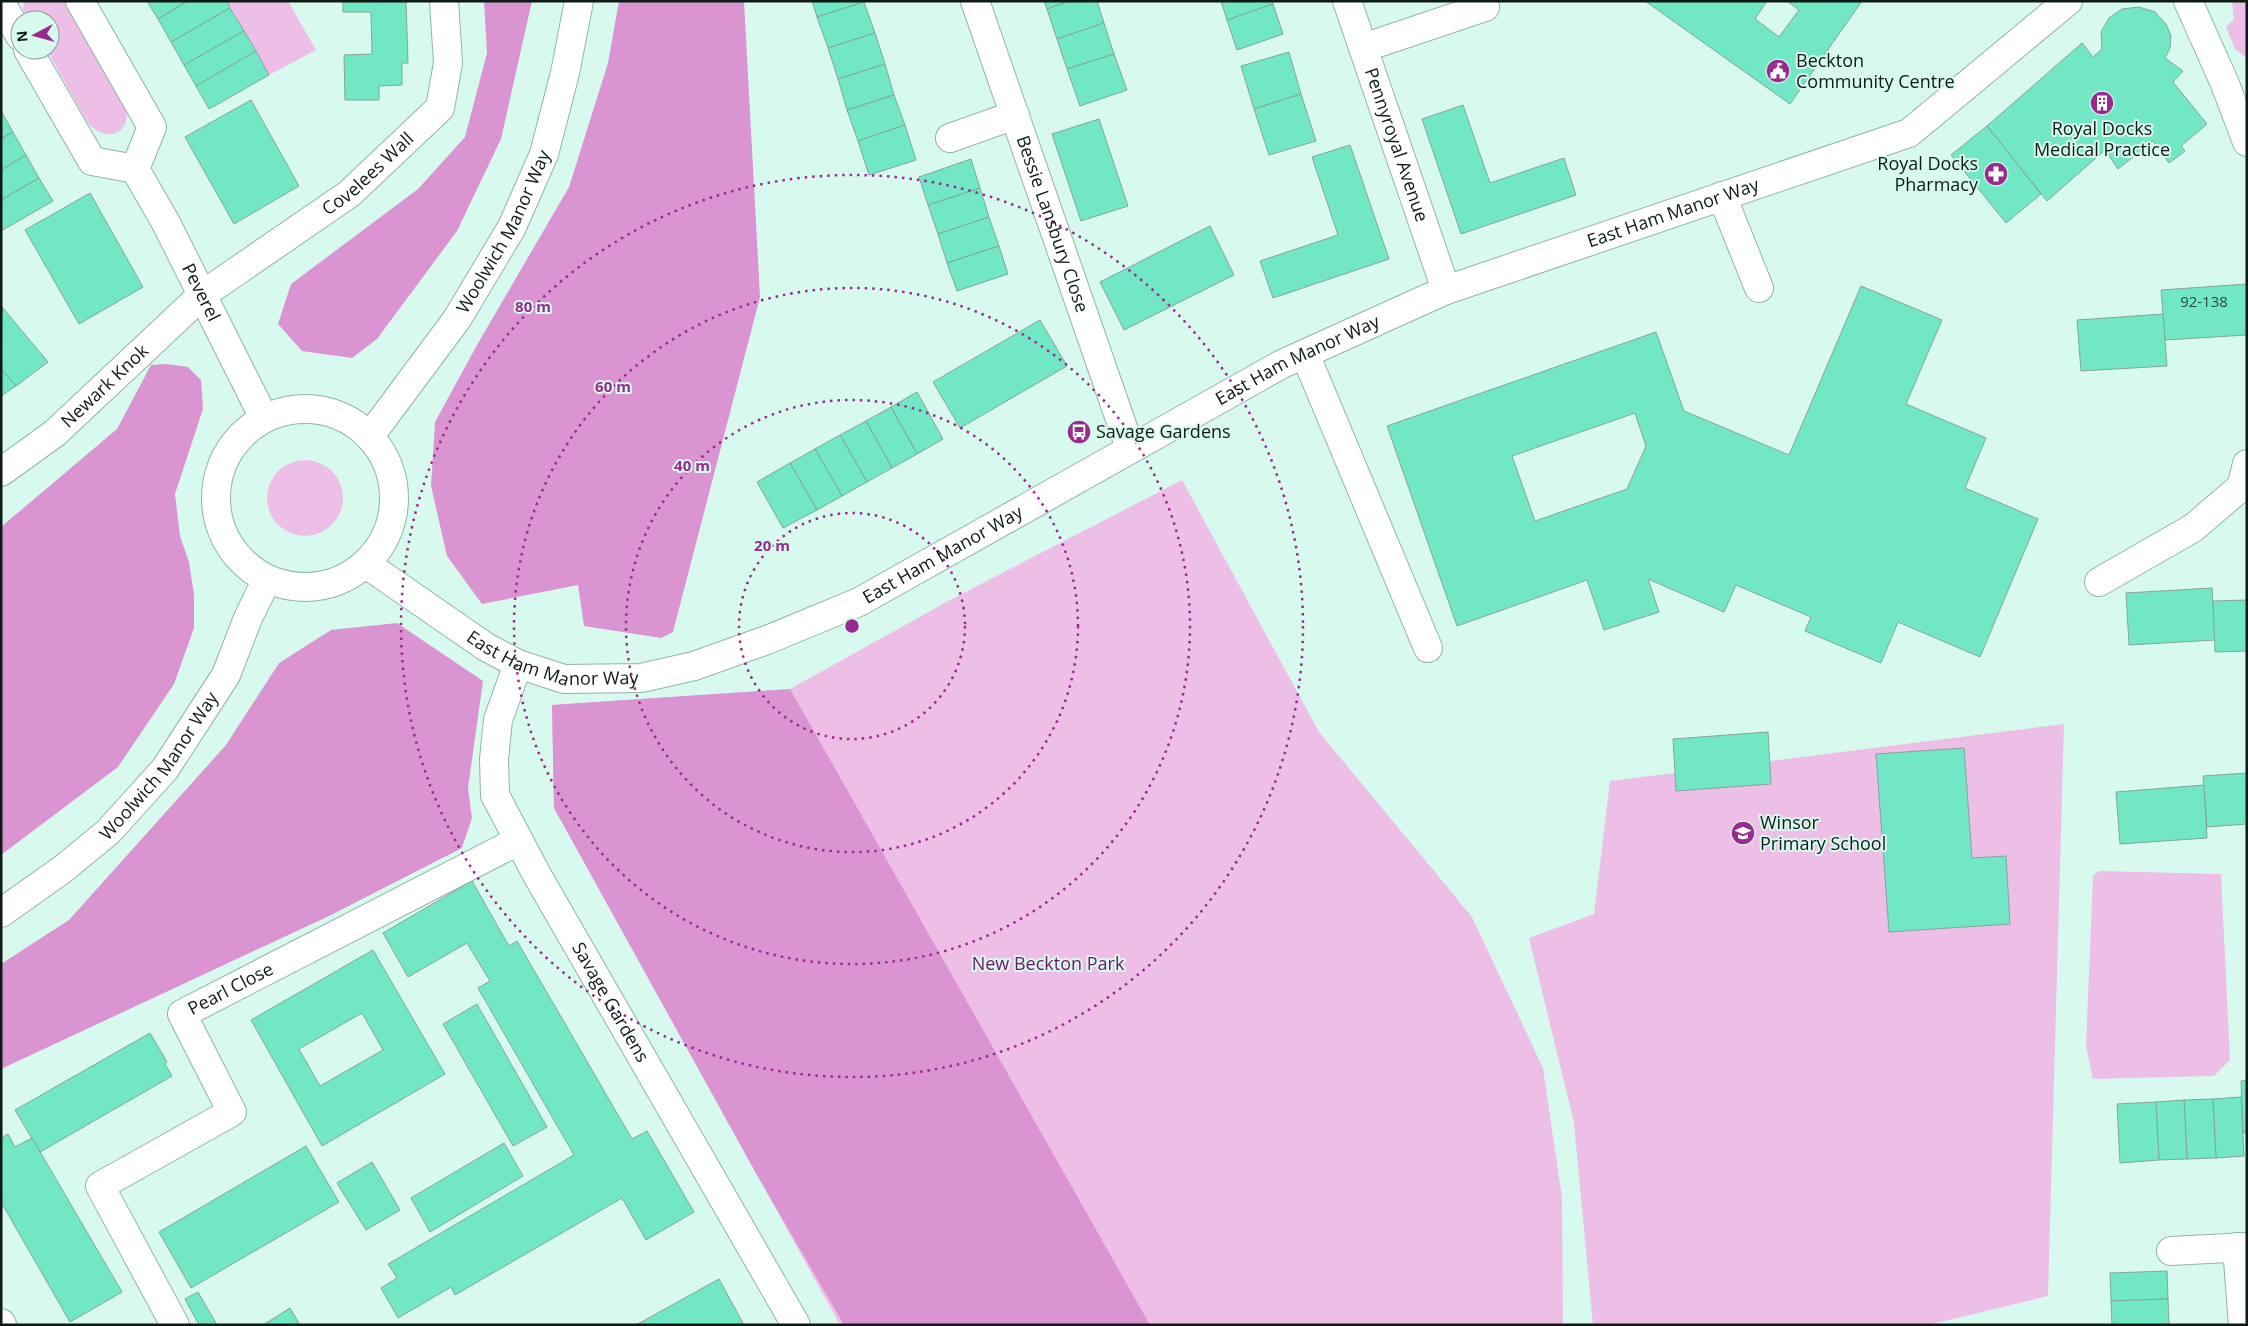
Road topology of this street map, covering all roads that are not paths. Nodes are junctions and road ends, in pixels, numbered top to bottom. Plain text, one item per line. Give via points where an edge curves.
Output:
1 (80, 1) edge
2 (444, 1) edge
3 (579, 1) edge
4 (975, 1) edge
5 (1347, 1) edge
6 (2068, 1) edge
7 (2188, 1) edge
8 (1, 3) edge
9 (1485, 6) dead end
10 (10, 19) edge
11 (1363, 48) junction
12 (34, 60) edge
13 (2236, 83) edge
14 (1015, 115) junction
15 (950, 138) dead end
16 (2247, 142) edge
17 (135, 168) junction
18 (1722, 196) junction
19 (1759, 288) dead end
20 (1446, 290) junction
21 (202, 295) junction
22 (1305, 354) junction
23 (264, 418) junction
24 (370, 436) junction
25 (1130, 448) junction
26 (2247, 464) edge
27 (1, 472) edge
28 (366, 564) junction
29 (267, 579) junction
30 (2098, 582) dead end
31 (1428, 648) dead end
32 (518, 664) junction
33 (518, 841) junction
34 (1, 913) edge
35 (2242, 1247) edge
36 (2171, 1251) dead end
37 (175, 1325) edge
38 (796, 1325) edge
39 (2242, 1325) edge

1 - 17 street via 152,127
2 - 21 street, Covelees Wall via 448,63 440,108 349,194
3 - 24 street, Woolwich Manor Way via 544,154 512,227 457,319
4 - 14 street, Bessie Lansbury Close
5 - 11 street, Pennyroyal Avenue
6 - 18 street, East Ham Manor Way via 1909,133
7 - 13 street
8 - 10 street
9 - 11 street
11 - 20 street, Pennyroyal Avenue
12 - 17 street via 92,161
13 - 16 street
14 - 15 street
14 - 25 street, Bessie Lansbury Close
17 - 21 street, Peverel
18 - 19 street
18 - 20 street, East Ham Manor Way
20 - 22 street, East Ham Manor Way
21 - 23 street, Peverel
21 - 27 street, Newark Knok via 55,433
22 - 25 street, East Ham Manor Way
22 - 31 street
23 - 24 street via 292,409 320,409 347,419
23 - 29 street via 239,438 226,459 216,499 222,532 240,560
24 - 28 street via 386,459 394,486 393,515 384,541
25 - 32 street, East Ham Manor Way via 859,602 694,666 642,678 564,680
26 - 30 street via 2241,487 2193,528
28 - 29 street via 344,579 319,586 292,587
28 - 32 street, East Ham Manor Way via 486,647
29 - 34 street, Woolwich Manor Way via 226,675 165,769 108,832
32 - 33 street, Savage Gardens via 498,720 494,759 495,795
33 - 37 street, Pearl Close via 182,1014 232,1112 100,1186
33 - 38 street, Savage Gardens
35 - 36 street
35 - 39 street

